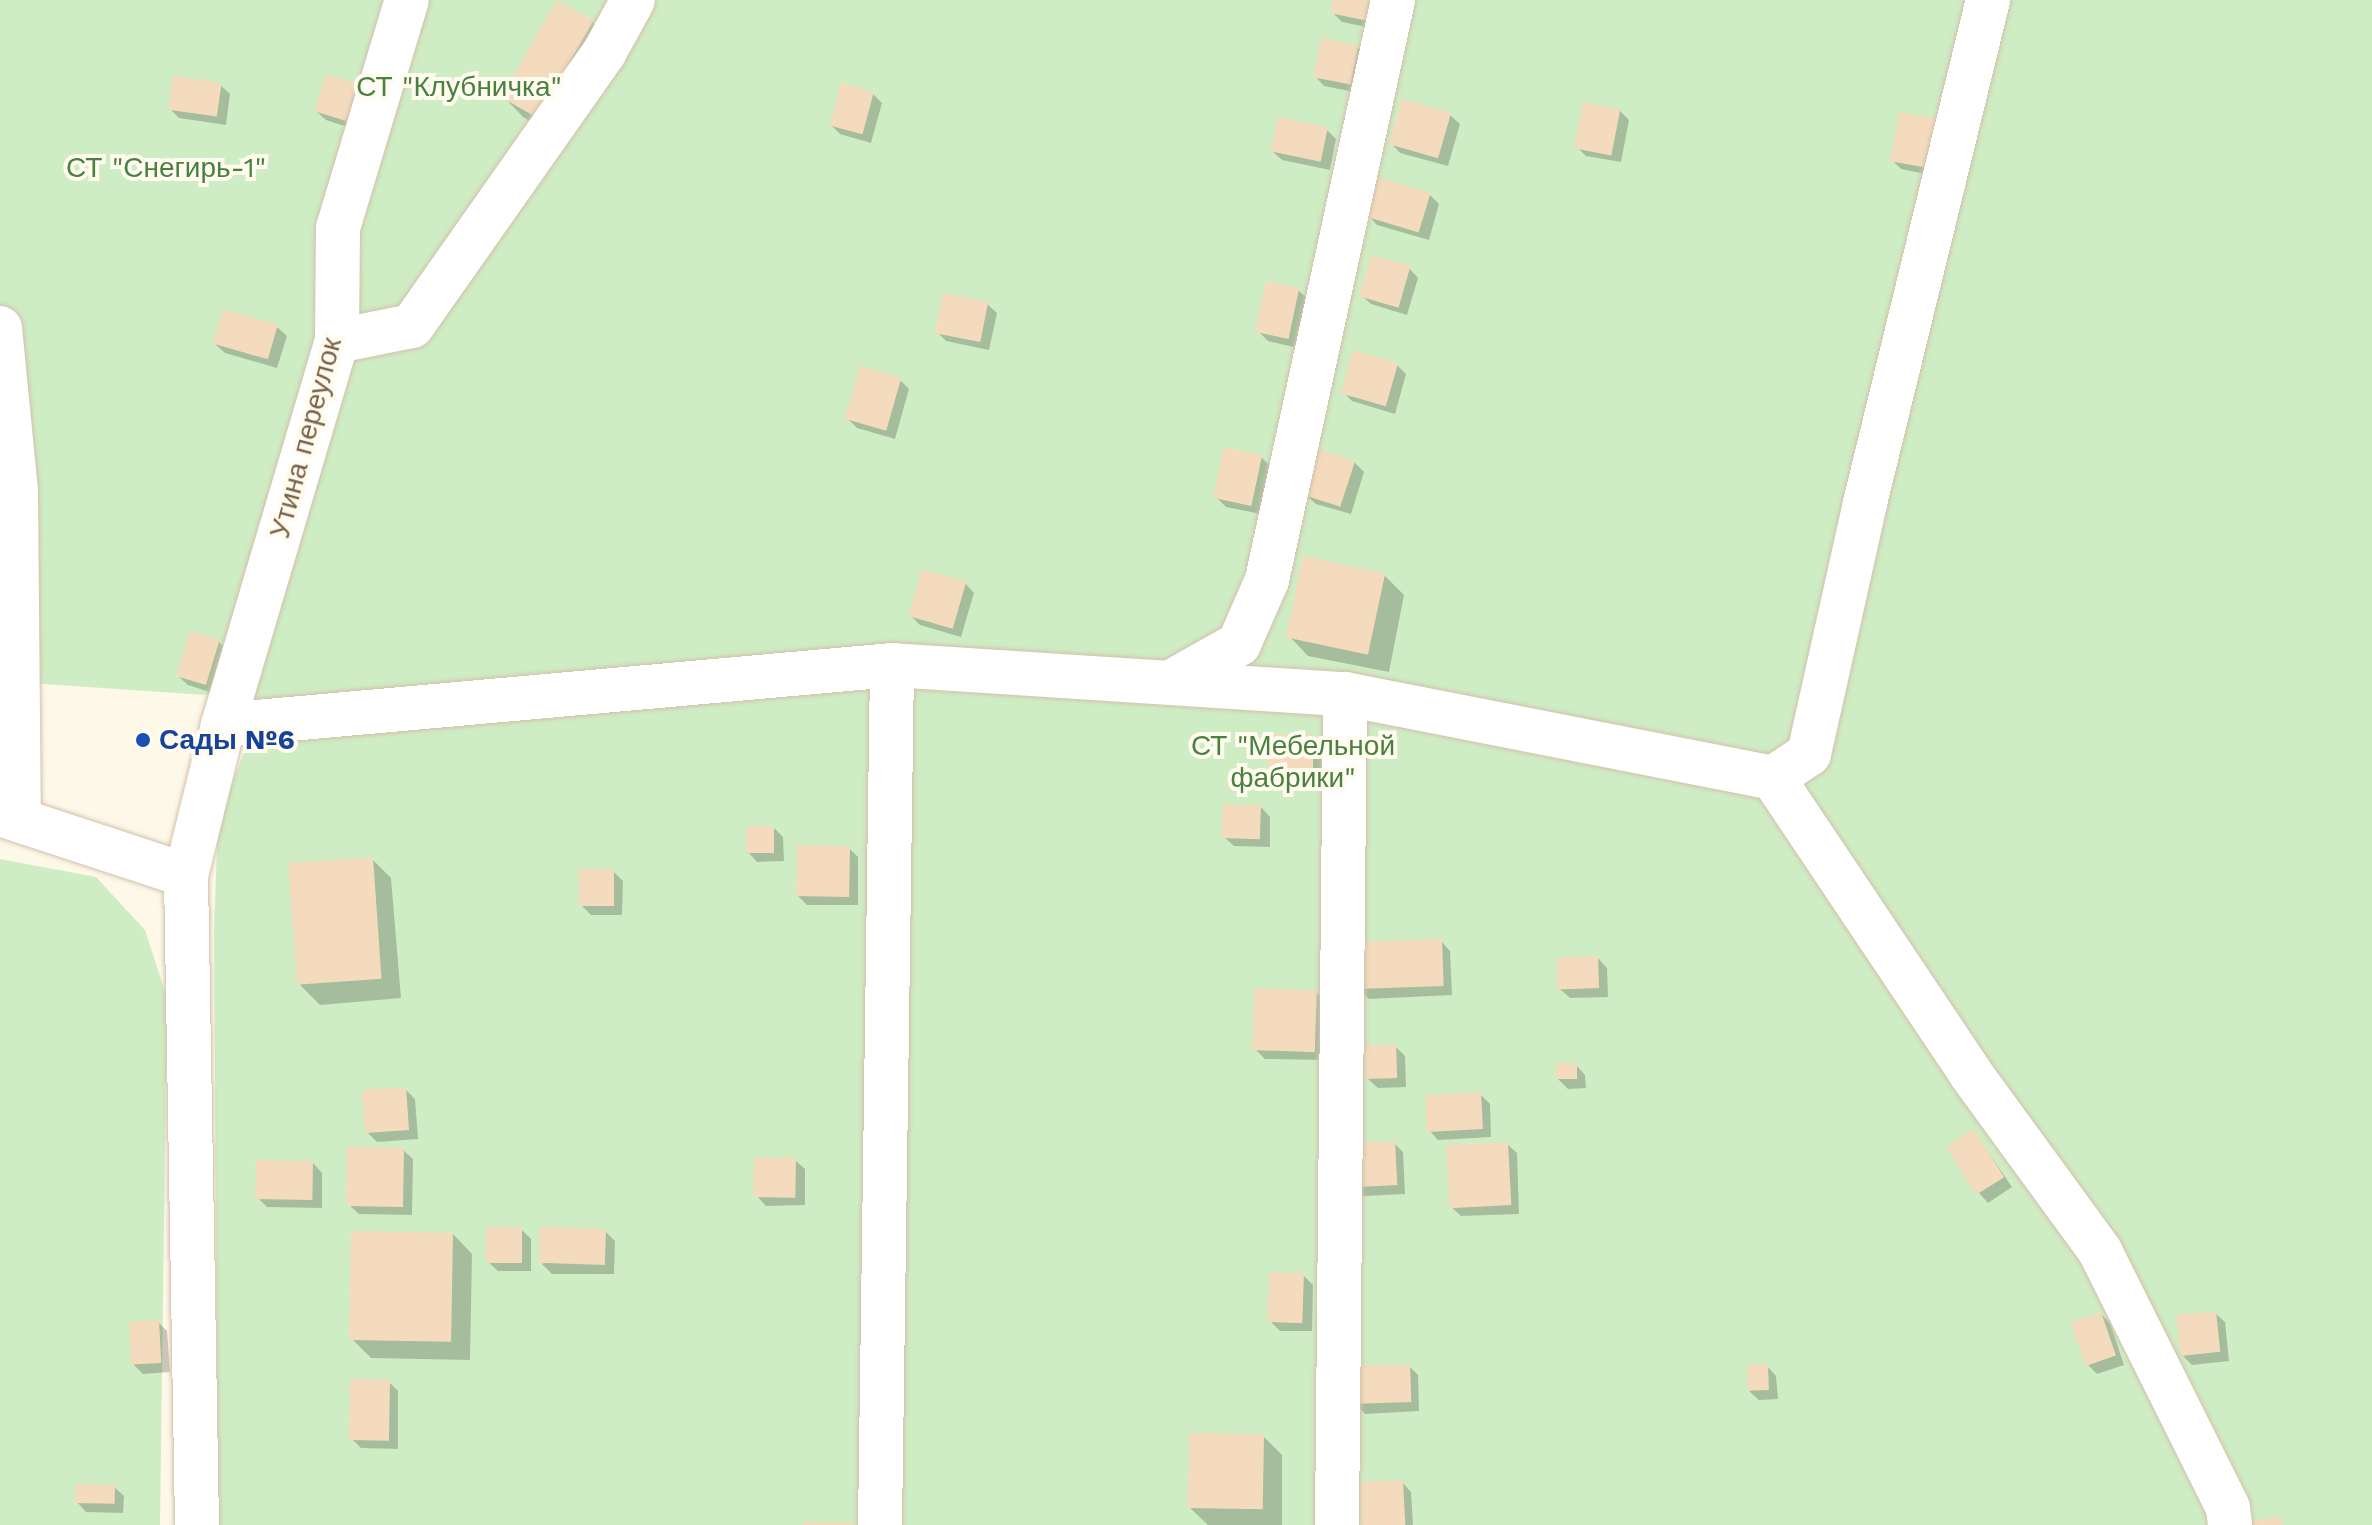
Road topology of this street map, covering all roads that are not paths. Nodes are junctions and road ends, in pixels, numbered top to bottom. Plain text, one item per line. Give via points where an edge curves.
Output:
1 (407, 0) edge
2 (633, 0) edge
3 (1393, 0) edge
4 (1988, 0) edge
5 (0, 328) edge
6 (337, 341) junction
7 (892, 665) junction
8 (1173, 681) junction
9 (1345, 694) junction
10 (223, 725) junction
11 (1773, 778) junction
12 (9, 817) edge
13 (186, 875) junction
14 (197, 1525) edge
15 (880, 1525) edge
16 (1337, 1525) edge
17 (2230, 1525) edge

1 - 6 street, Утина переулок via 338,228
2 - 6 street via 604,53 412,326
3 - 8 street via 1267,580 1239,644
4 - 11 street via 1868,488 1809,754
5 - 12 street via 16,491
6 - 10 street, Утина переулок
7 - 8 street
7 - 10 street
7 - 15 street
8 - 9 street
9 - 11 street
9 - 16 street
10 - 13 street, Утина переулок
11 - 17 street via 1971,1074 2100,1251 2228,1508
12 - 13 street
13 - 14 street, Утина переулок

